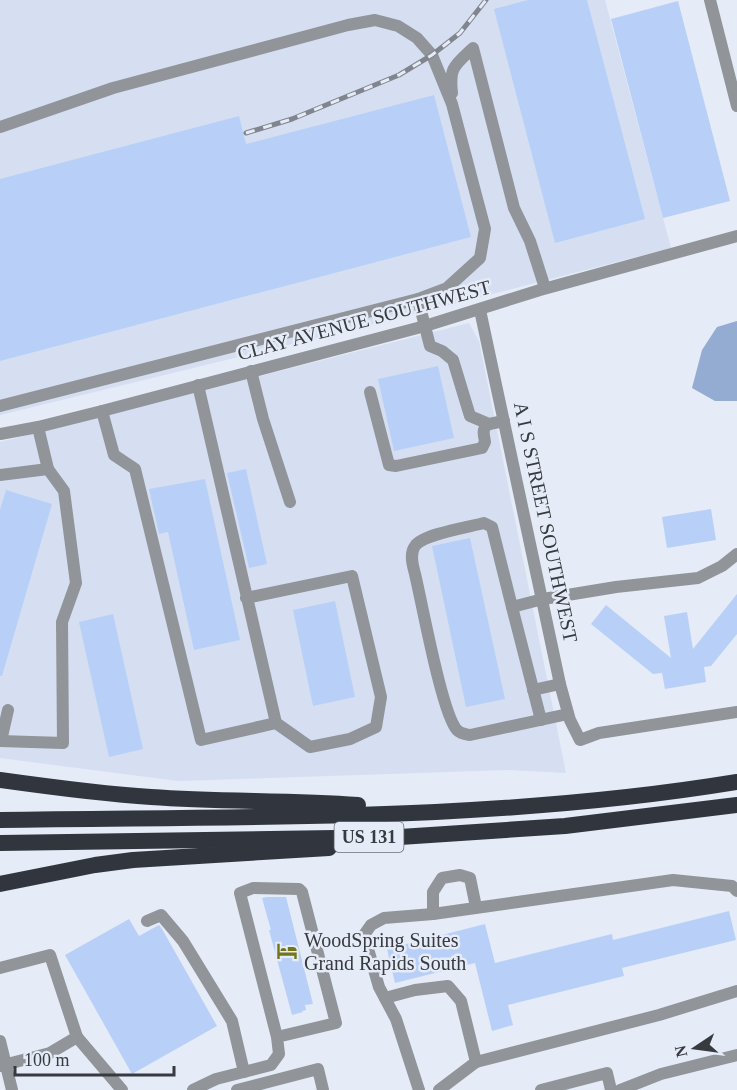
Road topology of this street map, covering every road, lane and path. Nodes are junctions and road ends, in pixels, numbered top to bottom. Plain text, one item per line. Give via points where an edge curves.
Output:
1 (710, 0) edge
2 (452, 104) junction
3 (737, 106) edge
4 (0, 127) edge
5 (737, 236) edge
6 (545, 288) junction
7 (418, 299) junction
8 (480, 310) junction
9 (425, 326) junction
10 (250, 371) junction
11 (198, 385) junction
12 (370, 392) dead end
13 (0, 406) edge
14 (102, 411) junction
15 (504, 420) junction
16 (489, 424) junction
17 (38, 427) junction
18 (0, 434) edge
19 (48, 469) junction
20 (0, 475) edge
21 (290, 502) dead end
22 (737, 554) edge
23 (246, 598) junction
24 (543, 599) junction
25 (512, 607) junction
26 (560, 684) junction
27 (533, 690) junction
28 (8, 710) dead end
29 (737, 712) edge
30 (568, 714) junction
31 (540, 720) junction
32 (276, 723) junction
33 (0, 741) edge
34 (0, 780) edge
35 (737, 782) edge
36 (737, 805) edge
37 (457, 811) junction
38 (0, 820) edge
39 (533, 829) junction
40 (0, 843) edge
41 (0, 884) edge
42 (737, 891) edge
43 (476, 907) junction
44 (433, 914) junction
45 (147, 921) dead end
46 (0, 968) edge
47 (737, 991) edge
48 (385, 998) junction
49 (77, 1037) junction
50 (277, 1037) junction
51 (0, 1041) edge
52 (737, 1055) edge
53 (476, 1062) junction
54 (3, 1065) edge
55 (244, 1072) junction
56 (12, 1090) edge
57 (122, 1090) edge
58 (192, 1090) edge
59 (237, 1090) edge
60 (323, 1090) edge
61 (419, 1090) edge
62 (439, 1090) edge
63 (541, 1090) edge
64 (611, 1090) edge
65 (620, 1090) edge

1 - 3 street
2 - 4 street via 425,46 398,26 375,20 113,88
2 - 6 street via 454,66 473,48 514,208
2 - 7 street via 485,229 480,258 447,288
5 - 6 street, CLAY AVENUE SOUTHWEST
6 - 8 street, CLAY AVENUE SOUTHWEST
7 - 9 street
7 - 13 street
8 - 9 street, CLAY AVENUE SOUTHWEST
8 - 15 street, A I S STREET SOUTHWEST
9 - 10 street, CLAY AVENUE SOUTHWEST
9 - 16 street via 430,346 453,360 470,416
10 - 11 street, CLAY AVENUE SOUTHWEST
10 - 21 street
11 - 14 street, CLAY AVENUE SOUTHWEST
11 - 23 street
12 - 16 street via 389,465 482,448 486,442 484,427
14 - 17 street, CLAY AVENUE SOUTHWEST
14 - 32 street via 114,455 135,469 201,740
15 - 16 street
15 - 24 street, A I S STREET SOUTHWEST
17 - 18 street, CLAY AVENUE SOUTHWEST
17 - 19 street
19 - 20 street
19 - 33 street via 64,491 76,583 62,622 63,743
22 - 24 street via 698,578
23 - 32 street
23 - 32 street via 351,576 376,675 381,697 376,727 350,739 310,747
24 - 25 street
24 - 26 street, A I S STREET SOUTHWEST
25 - 27 street
25 - 31 street via 492,527 484,523 424,539 415,546 415,574 446,707 456,729 470,735
26 - 27 street
26 - 30 street, A I S STREET SOUTHWEST
27 - 31 street
28 - 33 street
29 - 30 street, A I S STREET SOUTHWEST via 599,733 580,740
30 - 31 street
34 - 37 highway via 153,797
35 - 37 highway, US 131 via 614,798
36 - 39 highway, US 131
37 - 38 highway, US 131
39 - 40 highway, US 131 via 400,837
39 - 41 highway via 311,850 133,860
42 - 43 street via 732,886 673,880
43 - 44 street
43 - 44 street via 470,878 460,875 442,878 433,892
44 - 48 street via 384,918 371,925 364,935
45 - 55 street via 161,915 183,941 232,1021
46 - 49 street via 50,956
47 - 53 street
48 - 53 street via 448,986 461,1001
48 - 61 street via 396,1019
49 - 54 street via 50,1053
49 - 57 street
50 - 50 street via 336,1023 302,892 253,888 240,893
50 - 55 street via 280,1051 274,1062
51 - 54 street
52 - 65 street via 661,1074
53 - 62 street
54 - 56 street
55 - 58 street
59 - 60 street via 318,1069
63 - 64 street via 607,1073

